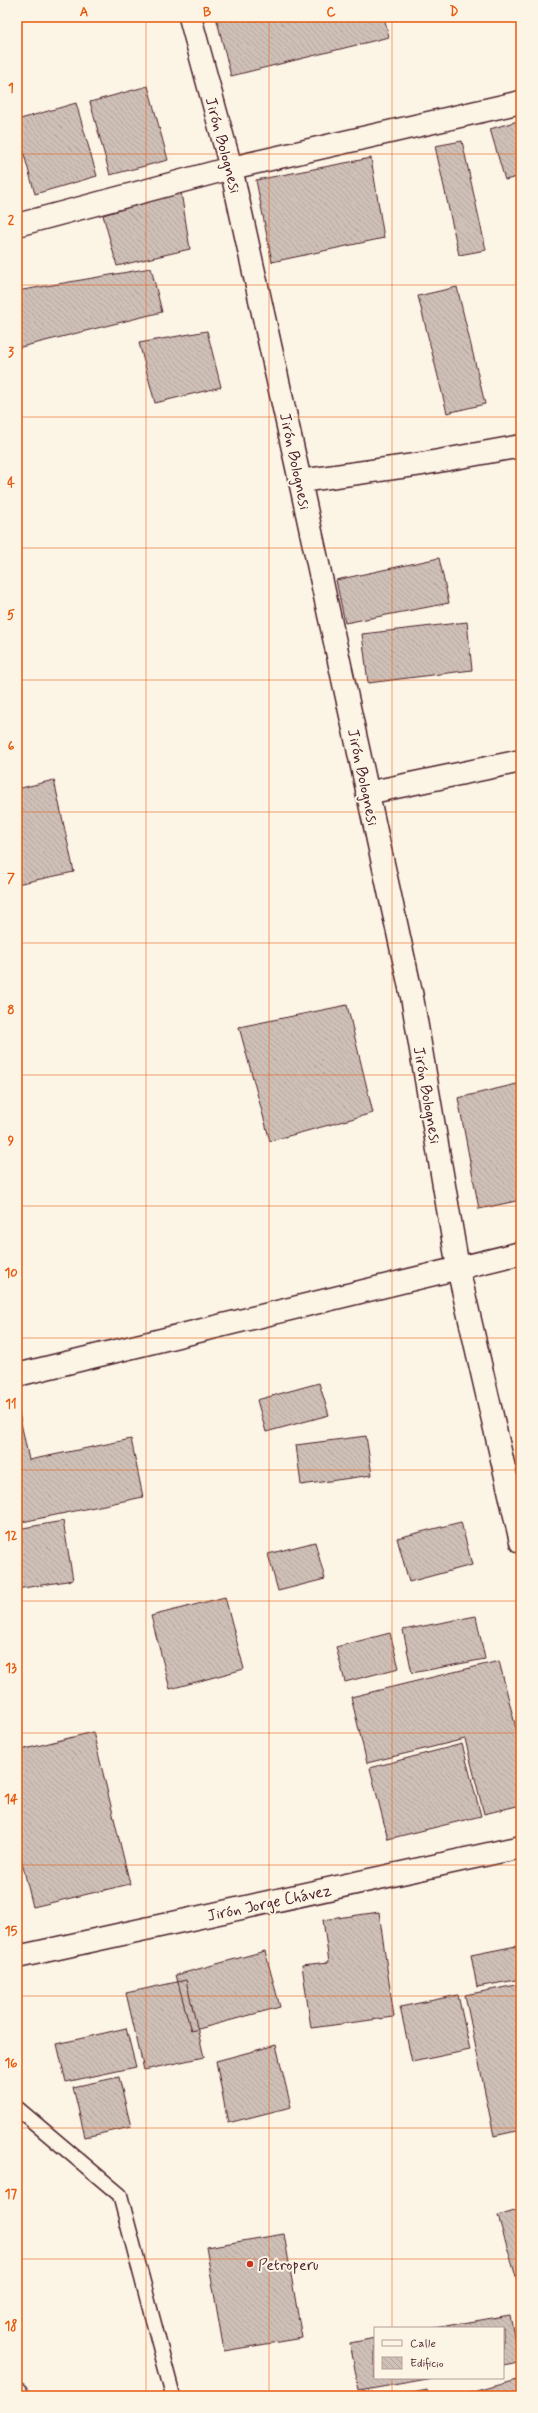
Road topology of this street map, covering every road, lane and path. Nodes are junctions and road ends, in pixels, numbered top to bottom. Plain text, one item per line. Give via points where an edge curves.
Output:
1 (190, 17) edge
2 (521, 102) edge
3 (231, 168) junction
4 (17, 225) edge
5 (521, 446) edge
6 (300, 481) junction
7 (521, 761) edge
8 (367, 793) junction
9 (521, 1252) edge
10 (458, 1268) junction
11 (17, 1375) edge
12 (521, 1542) edge
13 (521, 1847) edge
14 (17, 1957) edge
15 (17, 2108) edge
16 (173, 2396) edge

1 - 3 street, Jirón Bolognesi
2 - 3 street
3 - 4 street
3 - 6 street, Jirón Bolognesi
5 - 6 street via 422,464
6 - 8 street, Jirón Bolognesi
7 - 8 street
8 - 10 street, Jirón Bolognesi via 412,997
9 - 10 street
10 - 11 street
10 - 12 street, Jirón Bolognesi
13 - 14 street, Jirón Jorge Chávez
15 - 16 lane via 120,2195

